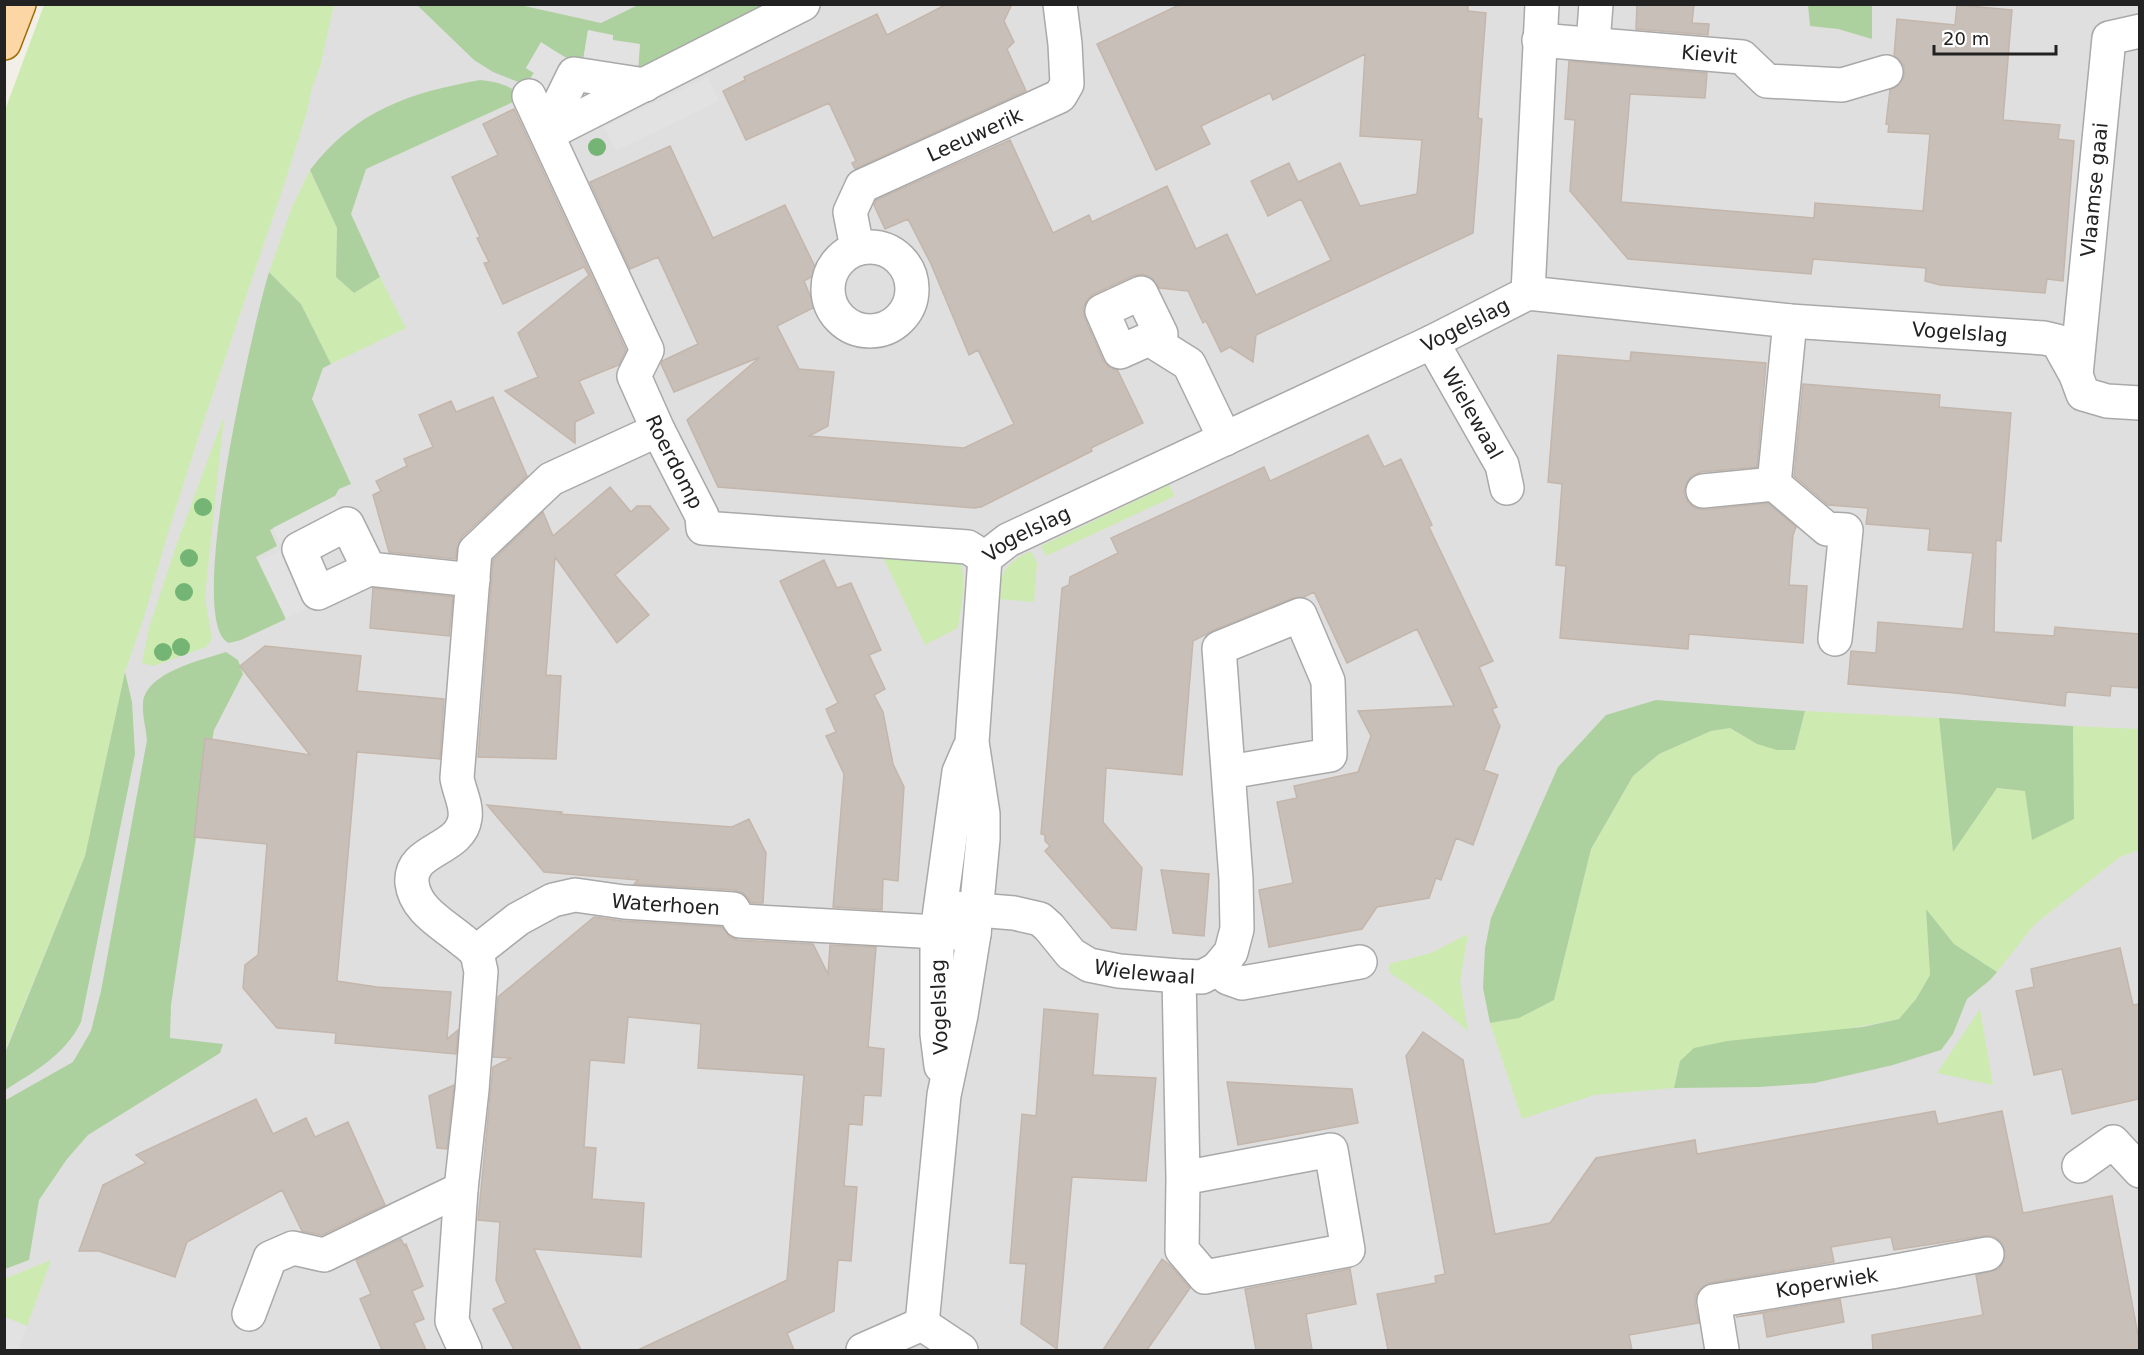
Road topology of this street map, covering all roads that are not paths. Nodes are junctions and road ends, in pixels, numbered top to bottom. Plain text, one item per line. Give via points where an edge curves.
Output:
1 (19, 4) edge
2 (803, 4) edge
3 (1060, 4) edge
4 (1542, 4) edge
5 (1596, 4) edge
6 (2139, 31) edge
7 (1539, 40) junction
8 (4, 44) edge
9 (1593, 45) junction
10 (1886, 72) dead end
11 (529, 96) dead end
12 (546, 133) junction
13 (857, 248) dead end
14 (1528, 292) junction
15 (1790, 321) junction
16 (1149, 339) dead end
17 (1432, 342) junction
18 (2076, 375) junction
19 (2139, 403) edge
20 (658, 430) junction
21 (1225, 439) junction
22 (1774, 484) junction
23 (1507, 488) dead end
24 (1703, 491) dead end
25 (985, 558) junction
26 (369, 569) dead end
27 (473, 580) junction
28 (1835, 639) dead end
29 (972, 742) junction
30 (1229, 772) junction
31 (939, 920) junction
32 (975, 922) junction
33 (476, 952) junction
34 (1360, 962) dead end
35 (1216, 969) junction
36 (1179, 976) junction
37 (944, 1095) junction
38 (2079, 1166) dead end
39 (2139, 1171) edge
40 (1183, 1178) junction
41 (461, 1189) junction
42 (405, 1217) junction
43 (457, 1236) junction
44 (1987, 1254) dead end
45 (249, 1314) dead end
46 (922, 1324) junction
47 (465, 1350) edge
48 (863, 1350) edge
49 (961, 1350) edge
50 (1722, 1350) edge

1 - 8 main road
2 - 12 street
3 - 13 street, Leeuwerik via 1067,84 1060,96 862,186 850,212
4 - 7 street
5 - 9 street
6 - 18 street, Vlaamse gaai via 2109,38
7 - 9 street, Kievit
7 - 14 street
9 - 10 street, Kievit via 1742,57 1767,81 1842,85
11 - 12 street, Roerdomp
12 - 20 street, Roerdomp via 646,350 634,376
14 - 15 street, Vogelslag
14 - 17 street, Vogelslag
15 - 18 street, Vogelslag via 2044,338 2057,341
15 - 22 street
16 - 21 street via 1189,364
17 - 21 street, Vogelslag
17 - 23 street, Wielewaal via 1502,465
18 - 19 street, Vogelslag via 2083,394 2107,401
20 - 25 street, Roerdomp via 702,516 703,528 968,547
20 - 27 street via 551,479 476,551
21 - 25 street, Vogelslag via 1008,540
22 - 24 street
22 - 28 street via 1827,529 1846,531
25 - 29 street, Vogelslag
26 - 27 street
27 - 33 street via 457,778 465,820 457,835 420,861 412,884 416,898 430,915
29 - 31 street, Vogelslag via 959,772
29 - 32 street, Vogelslag via 983,814
30 - 30 street via 1219,648 1300,615 1328,681 1330,755
30 - 35 street via 1237,929 1231,952
31 - 32 street, Wielewaal
31 - 33 street, Waterhoen via 740,921 733,909 575,895 553,900 518,919
31 - 37 street, Vogelslag via 937,1034
32 - 36 street, Wielewaal via 1014,913 1040,919 1071,954 1089,965
32 - 37 street, Vogelslag
33 - 41 street via 481,971
34 - 35 street, Wielewaal via 1242,983
35 - 36 street, Wielewaal via 1202,977
36 - 40 street
37 - 46 street, Vogelslag
38 - 39 street via 2113,1142
40 - 40 street via 1182,1250 1205,1277 1348,1250 1331,1150
41 - 42 street
41 - 43 street
42 - 43 street
42 - 45 street via 324,1255 293,1248 270,1258
43 - 47 street via 452,1322
44 - 50 street, Koperwiek via 1714,1301
46 - 48 street
46 - 49 street

